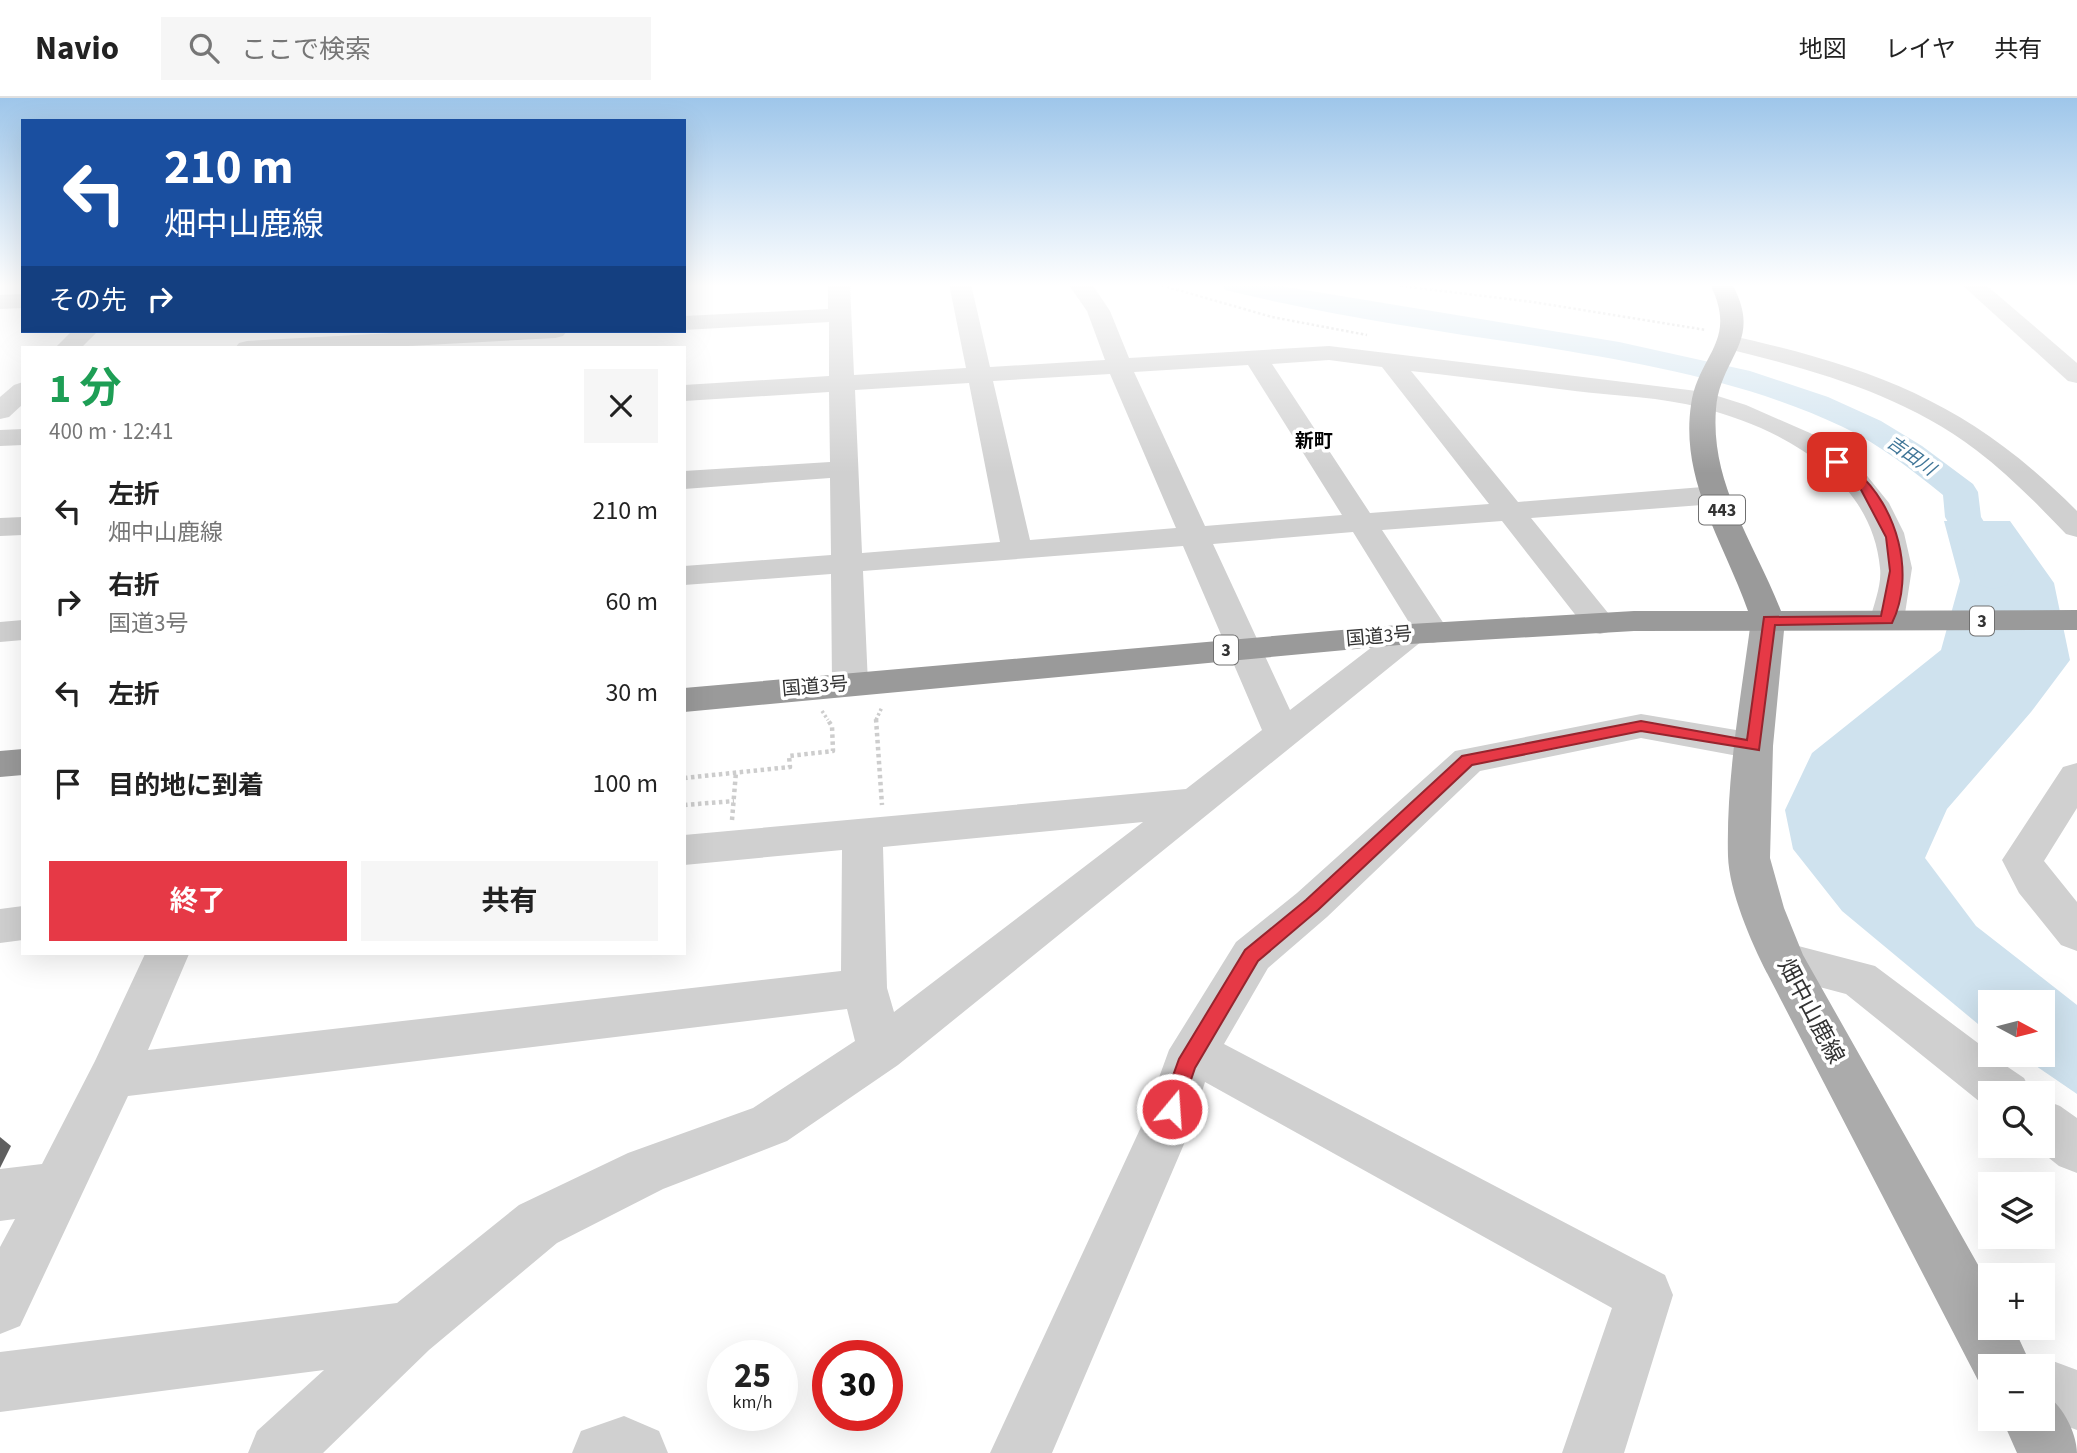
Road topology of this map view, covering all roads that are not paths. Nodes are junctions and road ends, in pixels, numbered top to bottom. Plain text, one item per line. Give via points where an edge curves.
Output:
1 (841, 347) edge
2 (973, 347) edge
3 (1111, 347) edge
4 (1725, 347) edge
5 (1762, 347) edge
6 (2044, 347) edge
7 (1255, 357) junction
8 (1390, 362) junction
9 (1118, 364) junction
10 (979, 373) junction
11 (2077, 376) edge
12 (842, 382) junction
13 (21, 392) edge
14 (686, 393) edge
15 (1705, 397) junction
16 (0, 411) edge
17 (21, 437) edge
18 (0, 438) edge
19 (844, 469) junction
20 (686, 480) edge
21 (1715, 495) junction
22 (1511, 510) junction
23 (1362, 522) junction
24 (21, 526) edge
25 (0, 527) edge
26 (2077, 528) edge
27 (1194, 535) junction
28 (1017, 551) junction
29 (847, 563) junction
30 (686, 576) edge
31 (1769, 620) junction
32 (1887, 620) junction
33 (2077, 620) edge
34 (1600, 624) junction
35 (21, 630) edge
36 (0, 632) edge
37 (1421, 633) junction
38 (1244, 648) junction
39 (850, 684) junction
40 (686, 700) edge
41 (1282, 733) junction
42 (1754, 746) junction
43 (21, 762) edge
44 (0, 764) edge
45 (2077, 776) edge
46 (1191, 803) junction
47 (872, 825) junction
48 (686, 850) edge
49 (21, 923) edge
50 (0, 926) edge
51 (2077, 933) edge
52 (167, 955) edge
53 (1783, 960) junction
54 (864, 988) junction
55 (881, 1050) junction
56 (1194, 1052) junction
57 (113, 1076) junction
58 (1990, 1081) edge
59 (2055, 1132) edge
60 (2077, 1149) edge
61 (57, 1188) junction
62 (0, 1195) edge
63 (0, 1306) edge
64 (409, 1330) junction
65 (1996, 1354) edge
66 (0, 1382) edge
67 (2055, 1392) edge
68 (2077, 1400) edge
69 (2038, 1431) edge
70 (1598, 1438) edge
71 (279, 1453) edge
72 (603, 1453) edge
73 (637, 1453) edge
74 (1021, 1453) edge
75 (2050, 1453) edge

1 - 12 street
2 - 10 street
3 - 9 street
4 - 15 highway, 443
5 - 26 street via 1833,367 1922,403 2016,468
6 - 11 street
7 - 8 street via 1329,353
7 - 9 street
7 - 23 street
8 - 15 street
8 - 22 street
9 - 10 street
9 - 27 street
10 - 12 street
10 - 28 street
12 - 14 street
12 - 19 street
13 - 16 street
15 - 21 highway, 443 via 1702,444
15 - 32 street via 1814,444 1864,485 1892,537 1897,571
17 - 18 street
19 - 20 street
19 - 29 street
21 - 22 street
21 - 31 highway, 443
22 - 23 street
22 - 34 street
23 - 27 street
23 - 37 street
24 - 25 street
27 - 28 street
27 - 38 street
28 - 29 street
29 - 30 street
29 - 39 street
31 - 32 highway, 国道3号 / 3
31 - 34 highway, 国道3号 / 3
31 - 42 main road, 畑中山鹿線
32 - 33 highway, 国道3号 / 3
34 - 37 highway, 国道3号 / 3
35 - 36 street
37 - 38 highway, 国道3号 / 3
37 - 41 street
38 - 39 highway, 国道3号 / 3
38 - 41 street
39 - 40 highway, 国道3号 / 3
41 - 46 street
42 - 53 main road, 畑中山鹿線 via 1749,858
42 - 56 street via 1641,726 1468,760 1252,955
43 - 44 highway
45 - 51 street via 2023,860 2034,881
46 - 47 street
46 - 55 street
47 - 48 street
47 - 54 street
49 - 50 street
52 - 57 street
53 - 58 street via 1859,979
53 - 65 main road, 畑中山鹿線
54 - 55 street
54 - 57 street
55 - 64 street via 769,1125 646,1171 538,1224
56 - 70 street via 1645,1295
56 - 74 street via 1165,1130
57 - 61 street
59 - 60 street
61 - 62 street
61 - 63 street
64 - 66 street
64 - 71 street
67 - 68 street
69 - 75 main road
72 - 73 street via 624,1447

